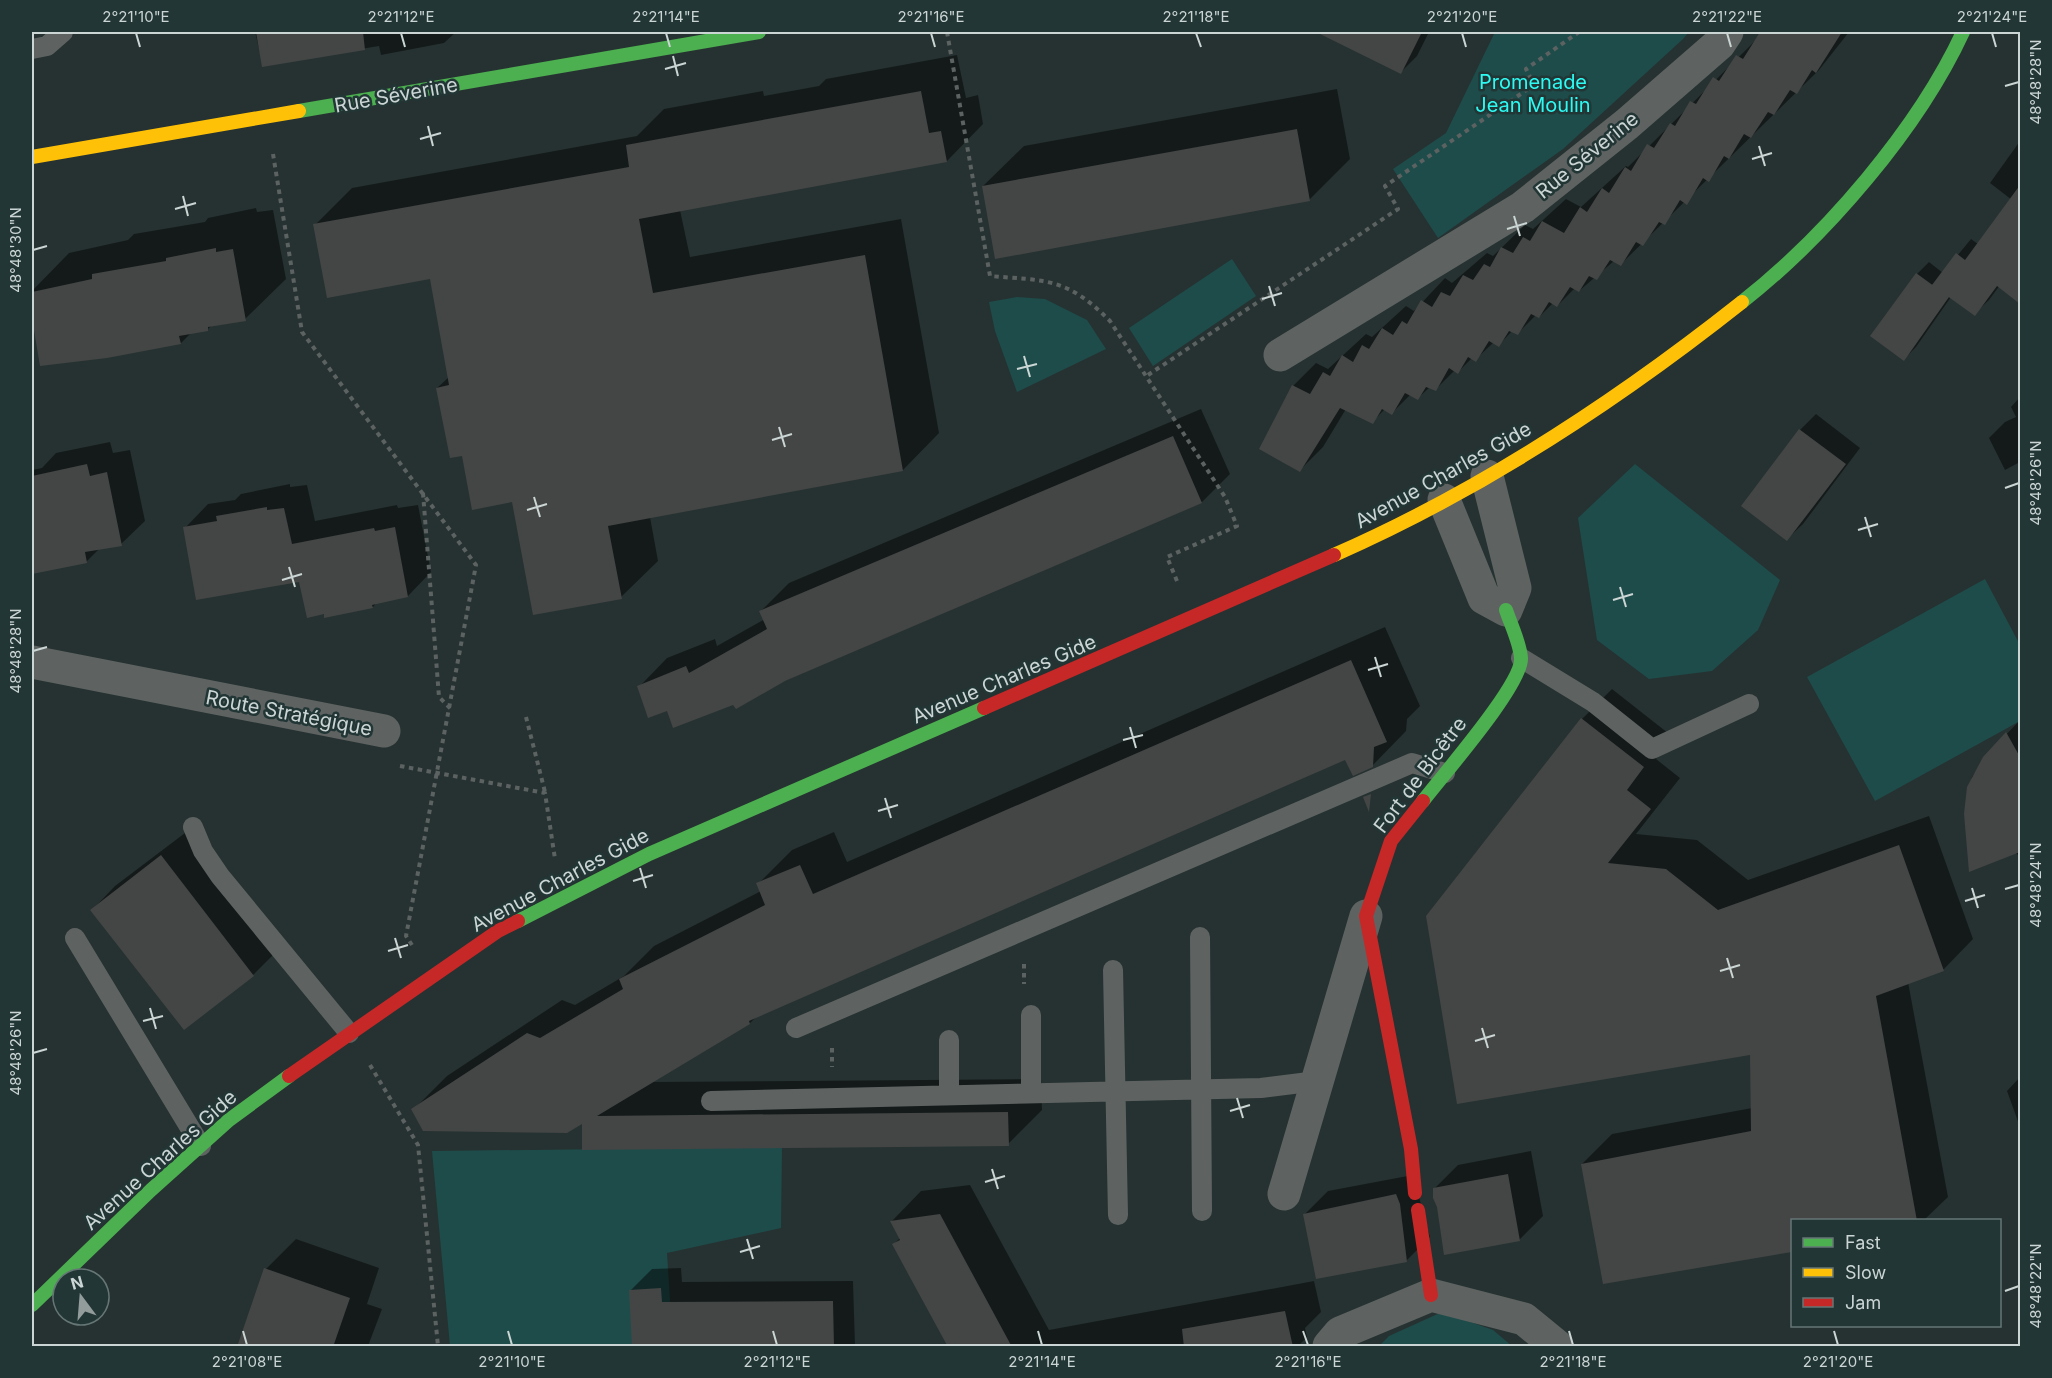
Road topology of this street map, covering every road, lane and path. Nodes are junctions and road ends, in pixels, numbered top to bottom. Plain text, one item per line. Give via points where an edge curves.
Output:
1 (63, 32) edge
2 (759, 32) edge
3 (947, 32) edge
4 (1579, 32) edge
5 (1727, 32) edge
6 (1963, 32) edge
7 (1977, 32) edge
8 (32, 49) edge
9 (1954, 51) junction
10 (267, 118) junction
11 (32, 157) edge
12 (1280, 355) dead end
13 (1148, 375) junction
14 (1487, 476) junction
15 (423, 490) junction
16 (1444, 500) junction
17 (1506, 610) junction
18 (1193, 619) junction
19 (1521, 658) junction
20 (32, 662) edge
21 (1749, 704) dead end
22 (451, 709) junction
23 (526, 717) dead end
24 (384, 731) joint
25 (1445, 772) junction
26 (437, 773) junction
27 (545, 793) junction
28 (193, 826) dead end
29 (569, 893) junction
30 (1366, 916) junction
31 (1023, 930) junction
32 (1200, 937) dead end
33 (75, 938) dead end
34 (1113, 970) dead end
35 (430, 977) junction
36 (831, 1013) junction
37 (1031, 1015) joint
38 (796, 1028) dead end
39 (349, 1033) junction
40 (949, 1040) dead end
41 (1317, 1081) junction
42 (1202, 1089) junction
43 (1116, 1091) junction
44 (391, 1094) dead end
45 (1031, 1094) junction
46 (949, 1095) junction
47 (832, 1098) junction
48 (711, 1101) dead end
49 (201, 1146) junction
50 (1415, 1193) dead end
51 (1284, 1194) dead end
52 (1418, 1210) dead end
53 (1202, 1211) dead end
54 (1118, 1215) dead end
55 (1431, 1295) junction
56 (32, 1305) edge
57 (438, 1347) edge
58 (1329, 1347) edge
59 (1557, 1347) edge

1 - 8 lane via 47,46
2 - 10 main road, Rue Séverine
3 - 13 path via 990,276 1034,278 1084,297 1110,321
4 - 13 path via 1526,69 1534,85 1385,186 1398,209
5 - 12 street, Rue Séverine via 1719,44 1523,207
6 - 9 main road, Avenue Charles Gide
7 - 9 main road, Avenue Charles Gide
9 - 14 main road, Avenue Charles Gide via 1889,155 1780,270 1716,324 1660,364
10 - 11 main road, Rue Séverine
10 - 15 path via 302,332
13 - 18 path via 1225,497 1237,526 1167,557
14 - 16 main road, Avenue Charles Gide
14 - 17 street via 1515,588
15 - 22 path via 439,697
15 - 22 path via 476,566
16 - 17 street via 1484,598
16 - 18 main road, Avenue Charles Gide via 1361,543
17 - 19 main road
18 - 29 main road, Avenue Charles Gide via 649,854
19 - 21 lane via 1593,702 1652,749
19 - 25 main road, Fort de Bicêtre via 1513,684
20 - 24 street, Route Stratégique
22 - 26 path
23 - 27 path
24 - 26 path, Route Stratégique via 376,761
25 - 30 main road, Fort de Bicêtre via 1391,841
25 - 31 lane via 1412,763
26 - 27 path, Route Stratégique
26 - 35 path via 406,936
27 - 29 path via 556,865
28 - 39 lane via 203,851 220,876
29 - 35 main road, Avenue Charles Gide via 498,931
30 - 41 street
30 - 50 main road, Fort de Bicêtre via 1411,1149
31 - 36 lane
31 - 37 path via 1025,997
32 - 42 lane
33 - 49 lane
34 - 43 lane
35 - 39 main road, Avenue Charles Gide
36 - 38 lane
36 - 47 path
37 - 45 lane
39 - 49 main road, Avenue Charles Gide via 229,1120
40 - 46 lane
41 - 42 lane via 1261,1088
41 - 51 street
42 - 43 lane
42 - 53 lane
43 - 45 lane
43 - 54 lane
44 - 57 path via 418,1145
45 - 46 lane
46 - 47 lane
47 - 48 lane
49 - 56 main road, Avenue Charles Gide
52 - 55 main road
55 - 58 street via 1340,1333
55 - 59 street via 1524,1319

